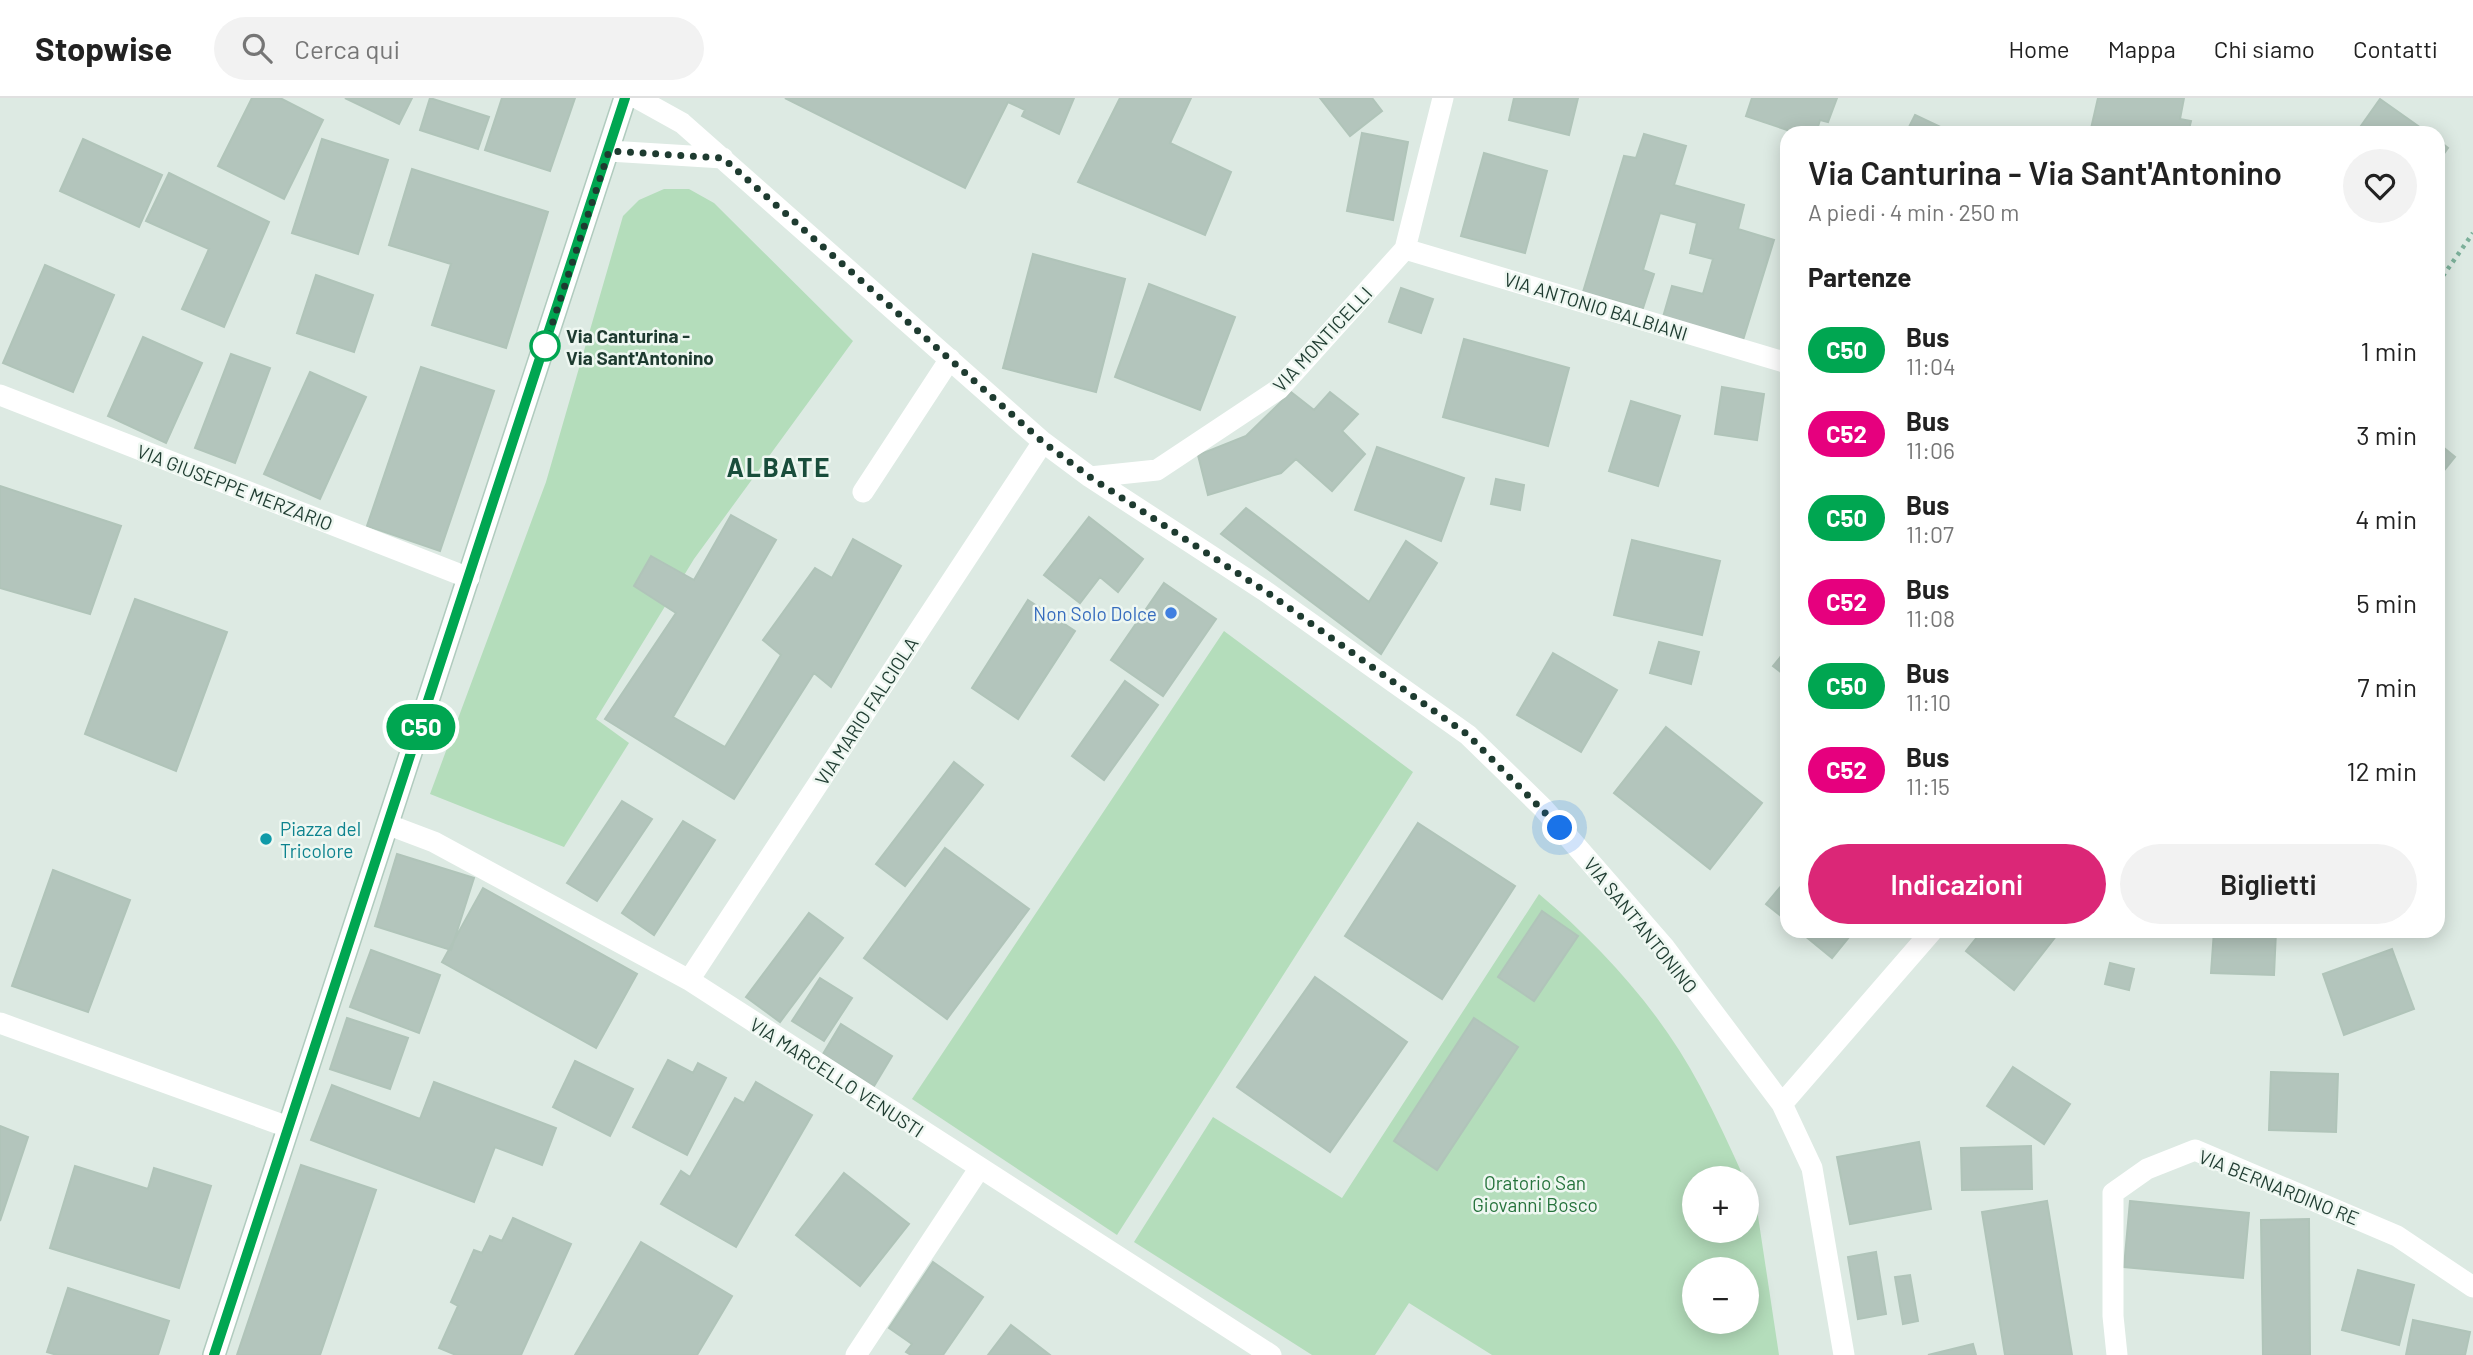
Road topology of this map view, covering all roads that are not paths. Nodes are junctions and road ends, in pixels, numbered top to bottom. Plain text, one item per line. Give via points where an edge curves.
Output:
1 (625, 98) edge
2 (637, 98) edge
3 (1443, 98) edge
4 (609, 151) junction
5 (723, 158) junction
6 (1405, 249) junction
7 (950, 359) junction
8 (1780, 361) edge
9 (0, 395) edge
10 (1043, 442) junction
11 (1090, 477) junction
12 (863, 492) dead end
13 (469, 578) junction
14 (389, 825) junction
15 (1926, 938) edge
16 (689, 980) junction
17 (0, 1023) edge
18 (1782, 1104) junction
19 (288, 1127) junction
20 (979, 1169) junction
21 (2473, 1287) edge
22 (859, 1354) edge
23 (214, 1355) edge
24 (1271, 1355) edge
25 (1844, 1355) edge
26 (2117, 1355) edge

1 - 4 street
2 - 5 street, VIA SANT'ANTONINO via 682,123
3 - 6 street, VIA MONTICELLI
4 - 5 street
4 - 13 street
5 - 7 street, VIA SANT'ANTONINO
6 - 8 street, VIA ANTONIO BALBIANI
6 - 11 street, VIA MONTICELLI via 1279,389 1157,471
7 - 10 street, VIA SANT'ANTONINO
7 - 12 street
9 - 13 street, VIA GIUSEPPE MERZARIO
10 - 11 street, VIA SANT'ANTONINO
10 - 16 street, VIA MARIO FALCIOLA
11 - 18 street, VIA SANT'ANTONINO via 1268,593 1468,735 1543,808 1665,948
13 - 14 street
14 - 16 street, VIA MARCELLO VENUSTI via 434,842
14 - 19 street
15 - 18 street
16 - 20 street, VIA MARCELLO VENUSTI
17 - 19 street
18 - 25 street, VIA SANT'ANTONINO via 1812,1168
19 - 23 street
20 - 22 street
20 - 24 street, VIA MARCELLO VENUSTI
21 - 26 street, VIA BERNARDINO RE via 2397,1236 2195,1150 2147,1169 2113,1193

